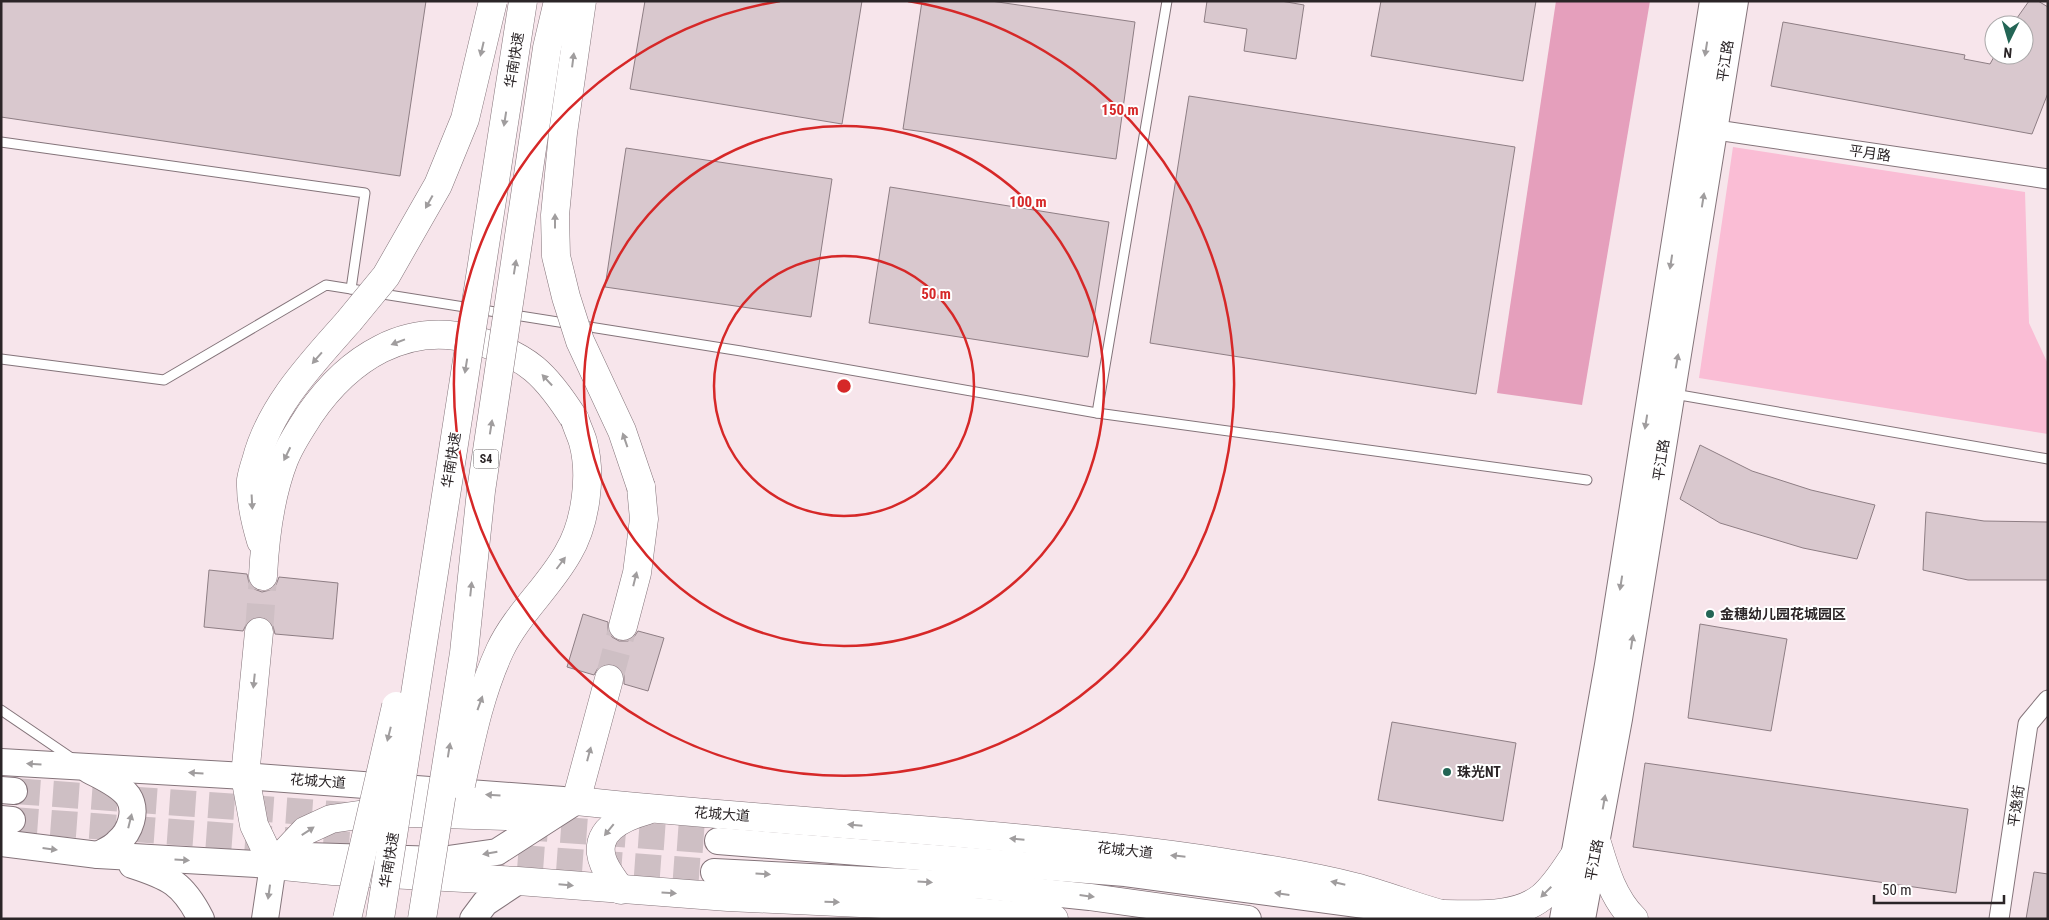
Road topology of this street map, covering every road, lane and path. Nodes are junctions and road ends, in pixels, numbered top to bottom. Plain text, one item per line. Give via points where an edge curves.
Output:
1 (493, 1) edge
2 (522, 1) edge
3 (558, 1) edge
4 (582, 1) edge
5 (1167, 1) edge
6 (1713, 1) edge
7 (1735, 1) edge
8 (1704, 128) junction
9 (1, 142) edge
10 (2048, 178) edge
11 (351, 289) junction
12 (1, 359) edge
13 (1672, 393) junction
14 (1097, 413) junction
15 (2048, 459) edge
16 (1587, 480) dead end
17 (440, 534) junction
18 (623, 626) tunnel mouth
19 (259, 632) tunnel mouth
20 (609, 679) tunnel mouth
21 (2048, 700) edge
22 (1, 710) edge
23 (1, 762) edge
24 (86, 768) junction
25 (245, 776) junction
26 (576, 801) junction
27 (652, 809) junction
28 (718, 841) tunnel mouth
29 (1, 843) edge
30 (1586, 848) junction
31 (98, 855) junction
32 (273, 865) junction
33 (714, 872) tunnel mouth
34 (518, 881) junction
35 (621, 890) junction
36 (1435, 914) junction
37 (200, 919) edge
38 (265, 919) edge
39 (347, 919) edge
40 (380, 919) edge
41 (423, 919) edge
42 (473, 919) edge
43 (1054, 919) edge
44 (1248, 919) edge
45 (1462, 919) edge
46 (1563, 919) edge
47 (1582, 919) edge
48 (1634, 919) edge
49 (2000, 919) edge

41 -> 1 main road, bridge via 444,867 477,710 500,649 568,553 580,526 586,501 586,470 583,443 575,420 556,390 535,368 517,356 460,336 432,335 406,339 372,352 340,377 322,396 302,426 284,459 273,496 264,564 252,510 251,479 271,421 306,371 386,276 438,185 465,119
2 -> 17 main road, 华南快速 / S4, bridge
41 -> 3 main road, S4, bridge via 464,653 481,492 547,48
18 -> 4 main road, bridge via 637,573 644,519 641,487 622,431 580,341 556,256 555,214
5 - 14 lane
6 -> 8 street, 平江路
7 - 8 street, 平江路
8 - 10 street, 平月路
13 -> 8 street, 平江路
8 -> 30 street, 平江路 via 1607,675
9 - 11 lane via 365,193
11 - 12 lane via 326,285 164,380
11 - 14 lane via 741,351
13 - 15 lane
30 -> 13 street, 平江路 via 1619,719
14 - 16 lane
17 -> 39 main road, bridge via 384,753
17 - 40 main road, 华南快速 / S4, bridge
19 -> 25 main road
26 -> 20 main road
21 - 49 street, 平逸街 via 2028,724
22 - 24 lane
24 -> 23 street, 花城大道
25 -> 24 street, 花城大道
31 -> 24 street via 119,842 127,831 132,820 132,808 129,797 118,787
26 -> 25 street, 花城大道
25 - 32 main road via 254,825
26 - 27 main road, 花城大道
26 -> 32 street via 497,852 441,860 306,856
32 -> 26 main road via 305,832 331,819 379,812 506,816
27 -> 35 main road via 628,816 615,824 601,842 603,863
36 -> 27 main road, 花城大道 via 1315,878 1195,858
36 -> 28 street, 花城大道 via 1125,873
29 -> 31 street
30 -> 36 main road via 1531,904 1504,912
30 - 46 street, 平江路
30 - 47 street, 平江路
30 - 48 main road via 1606,873 1618,898
31 -> 32 street
31 - 37 street via 155,872 173,881 190,898
32 - 34 main road
32 -> 38 street
33 -> 44 street via 984,886
34 -> 35 main road
34 - 42 street via 485,903
35 -> 43 main road via 882,904
36 - 45 main road, 花城大道

